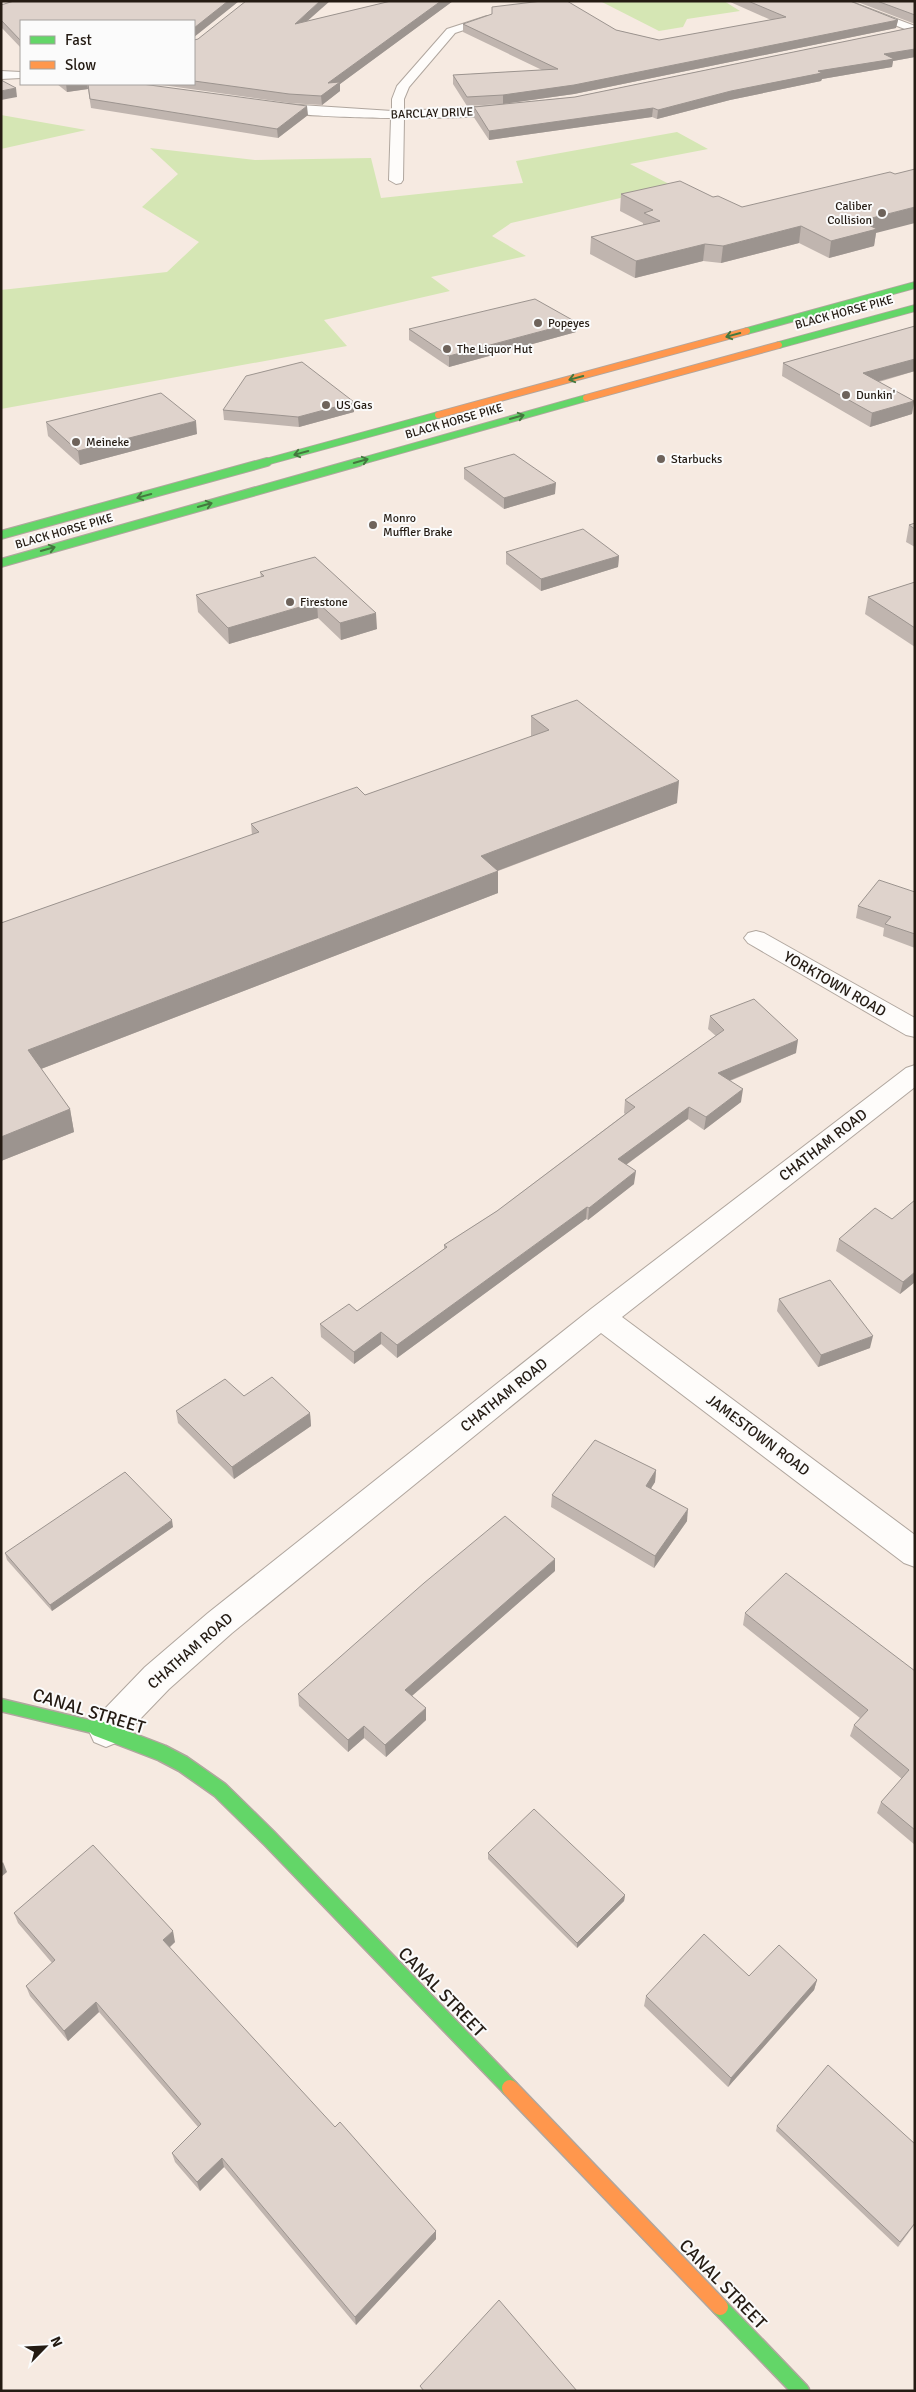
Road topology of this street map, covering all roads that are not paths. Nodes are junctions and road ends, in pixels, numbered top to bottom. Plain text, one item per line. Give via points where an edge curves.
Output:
1 (838, 1) edge
2 (488, 19) edge
3 (915, 30) edge
4 (896, 34) edge
5 (1, 75) edge
6 (20, 75) edge
7 (253, 105) edge
8 (519, 108) edge
9 (397, 115) junction
10 (396, 180) dead end
11 (915, 285) edge
12 (865, 299) junction
13 (915, 308) edge
14 (661, 377) junction
15 (1, 535) edge
16 (1, 562) edge
17 (756, 938) dead end
18 (915, 1029) edge
19 (915, 1074) edge
20 (601, 1317) junction
21 (915, 1553) edge
22 (1, 1705) edge
23 (106, 1731) junction
24 (801, 2391) edge

1 - 3 street
2 - 9 street via 461,26 447,35 406,79 398,99
3 - 4 street
5 - 6 street
7 - 9 street, BARCLAY DRIVE via 345,114
8 - 9 street, BARCLAY DRIVE via 461,114
9 - 10 street
11 - 12 main road, BLACK HORSE PIKE
12 - 14 main road via 859,308 663,366 659,369
12 -> 15 main road, BLACK HORSE PIKE
13 - 14 main road, BLACK HORSE PIKE
16 -> 14 main road, BLACK HORSE PIKE
17 - 18 street, YORKTOWN ROAD
19 - 20 street, CHATHAM ROAD
20 - 21 street, JAMESTOWN ROAD
20 - 23 street, CHATHAM ROAD via 220,1623 157,1678
22 - 23 main road, CANAL STREET
23 - 24 main road, CANAL STREET via 169,1756 222,1792

